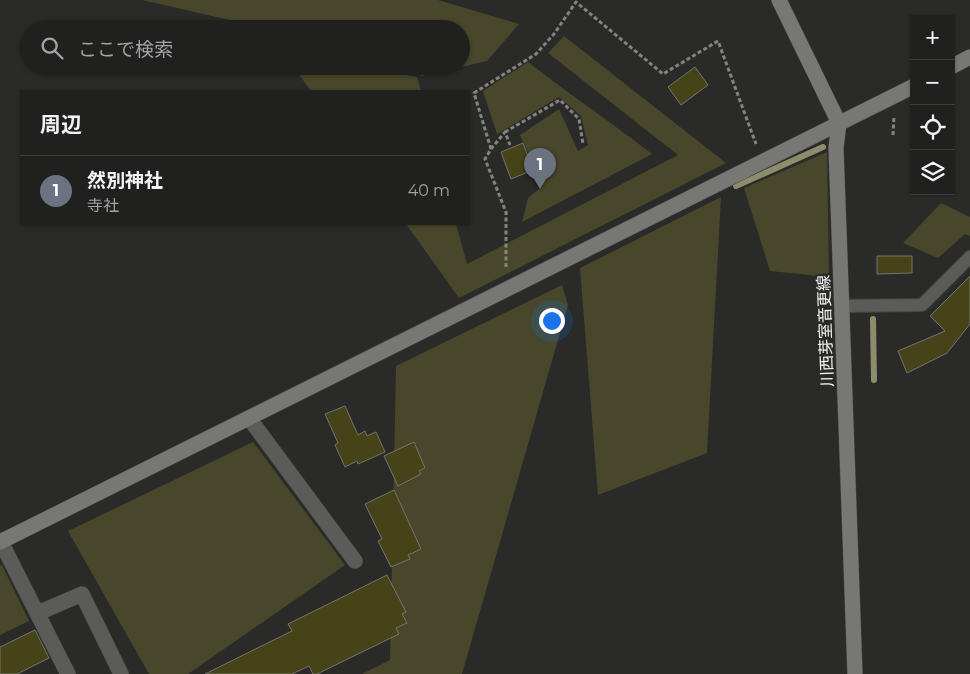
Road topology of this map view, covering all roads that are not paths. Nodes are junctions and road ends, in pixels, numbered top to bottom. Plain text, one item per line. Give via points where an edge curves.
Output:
1 (779, 0) edge
2 (970, 57) edge
3 (955, 64) edge
4 (910, 88) edge
5 (839, 123) junction
6 (970, 257) edge
7 (842, 306) junction
8 (249, 418) junction
9 (0, 542) edge
10 (355, 561) dead end
11 (38, 613) junction
12 (68, 674) edge
13 (121, 674) edge
14 (855, 674) edge

1 - 5 street
2 - 3 street
4 - 5 street
5 - 7 street, 川西芽室音更線 via 836,148
5 - 8 street
6 - 7 lane via 922,305
7 - 14 street, 川西芽室音更線
8 - 9 street
8 - 10 street
9 - 11 street
11 - 12 street
11 - 13 street via 82,594

